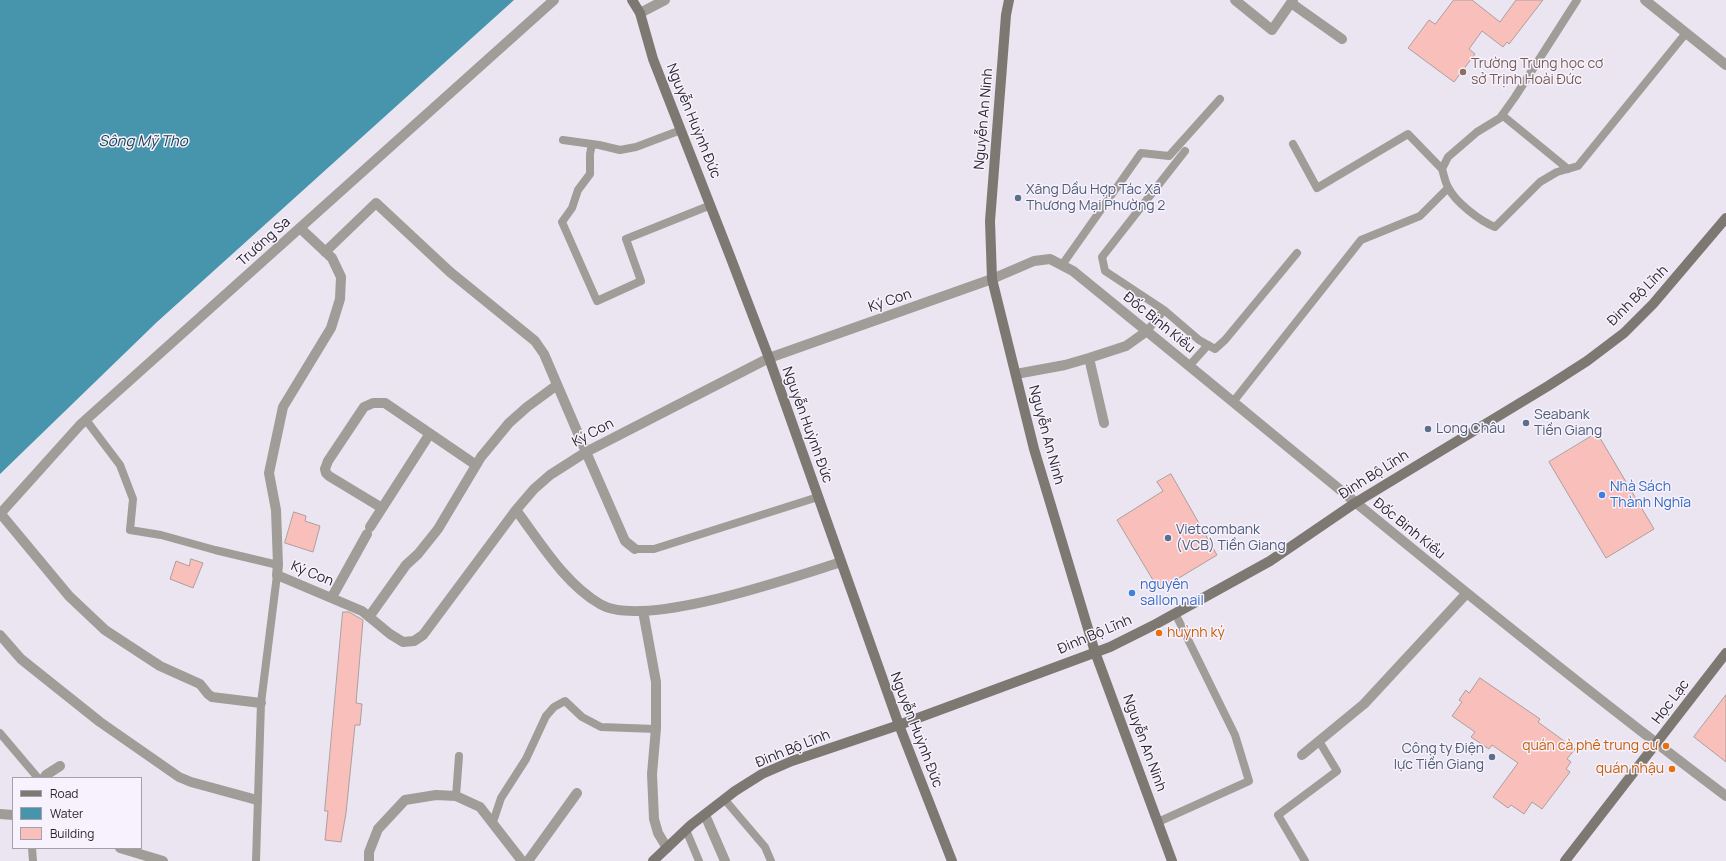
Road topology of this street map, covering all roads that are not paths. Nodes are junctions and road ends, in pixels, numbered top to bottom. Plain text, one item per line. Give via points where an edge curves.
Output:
1 (554, 0) edge
2 (632, 0) edge
3 (665, 0) edge
4 (1009, 0) edge
5 (1235, 0) edge
6 (1577, 0) edge
7 (1645, 0) edge
8 (1292, 2) edge
9 (640, 14) junction
10 (1686, 33) junction
11 (1342, 39) dead end
12 (1726, 65) edge
13 (1220, 99) dead end
14 (1502, 115) junction
15 (681, 130) junction
16 (563, 140) dead end
17 (592, 144) junction
18 (1293, 144) dead end
19 (1185, 151) dead end
20 (1442, 169) junction
21 (1568, 169) junction
22 (1448, 188) junction
23 (711, 205) junction
24 (1726, 218) edge
25 (300, 228) junction
26 (325, 252) junction
27 (1297, 253) dead end
28 (1062, 265) junction
29 (992, 279) junction
30 (1164, 310) junction
31 (1147, 331) junction
32 (1208, 345) junction
33 (769, 358) junction
34 (1089, 358) junction
35 (1189, 366) junction
36 (1016, 374) junction
37 (557, 385) junction
38 (1233, 402) junction
39 (86, 420) junction
40 (1104, 423) dead end
41 (429, 435) junction
42 (586, 452) junction
43 (476, 465) junction
44 (818, 497) junction
45 (1354, 503) junction
46 (382, 508) junction
47 (516, 510) junction
48 (0, 514) edge
49 (635, 549) joint
50 (841, 562) junction
51 (278, 565) junction
52 (277, 575) junction
53 (1466, 594) junction
54 (332, 597) junction
55 (643, 611) junction
56 (1175, 614) junction
57 (369, 616) junction
58 (0, 635) edge
59 (1095, 652) junction
60 (1726, 653) edge
61 (261, 703) junction
62 (898, 725) junction
63 (656, 729) junction
64 (0, 733) edge
65 (1319, 741) junction
66 (1657, 744) junction
67 (1302, 755) dead end
68 (459, 756) dead end
69 (60, 766) dead end
70 (37, 777) edge
71 (45, 777) edge
72 (577, 793) dead end
73 (456, 796) junction
74 (1726, 796) edge
75 (257, 800) junction
76 (725, 800) junction
77 (0, 814) edge
78 (12, 815) edge
79 (705, 815) junction
80 (493, 822) junction
81 (1158, 822) junction
82 (686, 830) junction
83 (667, 848) junction
84 (32, 849) edge
85 (123, 849) edge
86 (33, 861) edge
87 (163, 861) edge
88 (256, 861) edge
89 (369, 861) edge
90 (522, 861) edge
91 (528, 861) edge
92 (653, 861) edge
93 (699, 861) edge
94 (725, 861) edge
95 (771, 861) edge
96 (952, 861) edge
97 (1172, 861) edge
98 (1305, 861) edge
99 (1565, 861) edge

1 - 25 street, Trường Sa
2 - 9 street, Nguyễn Huỳnh Đức
3 - 9 street
4 - 29 street, Nguyễn An Ninh via 990,221
5 - 8 street via 1272,30
6 - 14 lane
7 - 10 street
8 - 11 street
9 - 15 street, Nguyễn Huỳnh Đức via 653,59
10 - 12 street
10 - 21 lane via 1586,158 1578,166
13 - 28 lane via 1168,156 1141,152
14 - 20 lane via 1476,132 1448,157
14 - 21 lane
15 - 17 lane via 636,147 620,150
15 - 23 street, Nguyễn Huỳnh Đức
16 - 17 lane
17 - 23 lane via 590,174 578,190 572,208 562,222 597,301 641,281 626,240
18 - 20 lane via 1317,188 1408,134
19 - 30 lane via 1102,257 1105,271
20 - 22 lane
21 - 22 lane via 1540,182 1495,227 1472,213
22 - 38 lane via 1420,216 1361,240
23 - 33 street, Nguyễn Huỳnh Đức
24 - 45 street, Đinh Bộ Lĩnh via 1653,304 1624,332 1587,361
25 - 26 street
25 - 39 street, Trường Sa
26 - 37 street via 376,204 450,272 535,340
26 - 51 street via 332,258 341,277 340,299 332,328 284,408 269,473 276,510
27 - 32 lane via 1225,340 1215,349
28 - 29 street, Đốc Binh Kiều via 1050,259 1034,261
28 - 31 street, Đốc Binh Kiều via 1073,271
29 - 33 street, Ký Con
29 - 36 street, Nguyễn An Ninh
30 - 31 lane
30 - 32 lane
31 - 34 street via 1126,346
31 - 35 street, Đốc Binh Kiều
32 - 35 lane
33 - 42 street, Ký Con
33 - 44 street, Nguyễn Huỳnh Đức
34 - 36 street via 1065,366
34 - 40 street
35 - 38 street, Đốc Binh Kiều
36 - 59 street, Nguyễn An Ninh via 1034,449
37 - 42 street
37 - 43 street via 508,423
38 - 45 street, Đốc Binh Kiều
39 - 48 street, Trường Sa
39 - 51 lane via 120,465 133,499 130,530 161,535
41 - 43 street
41 - 46 street
41 - 46 street via 385,403 373,403 364,407 328,461 324,469 326,473
42 - 47 street, Ký Con via 550,475
42 - 49 street via 625,541
43 - 57 street via 438,529 406,565
44 - 49 lane via 654,549
44 - 50 street, Nguyễn Huỳnh Đức
45 - 53 street, Đốc Binh Kiều
45 - 56 street, Đinh Bộ Lĩnh via 1270,561
46 - 54 street
47 - 55 street via 567,578 600,604 612,610
47 - 57 street, Ký Con via 423,635 414,641 403,642
48 - 61 street via 69,596 114,638 165,669 200,684 212,697
50 - 55 street via 740,593
50 - 62 street, Nguyễn Huỳnh Đức
51 - 52 street
52 - 54 street, Ký Con
52 - 61 lane
53 - 65 street via 1364,704
53 - 66 street, Đốc Binh Kiều
54 - 57 street, Ký Con
55 - 63 street via 656,682
56 - 59 street, Đinh Bộ Lĩnh
56 - 81 lane via 1235,735 1250,781
58 - 75 street via 27,664 100,722 179,777
59 - 62 street, Đinh Bộ Lĩnh
59 - 81 street, Nguyễn An Ninh
60 - 66 street, Học Lạc
61 - 75 lane
62 - 76 street, Đinh Bộ Lĩnh via 792,761 762,774
62 - 96 street, Nguyễn Huỳnh Đức
63 - 80 lane via 601,727 582,717 565,701 554,707 546,716 526,759 501,798
63 - 83 street via 652,774 654,819 658,833
64 - 70 lane
65 - 67 street
65 - 98 lane via 1337,772 1278,815
66 - 74 street, Đốc Binh Kiều
66 - 99 street, Học Lạc
68 - 73 lane
69 - 71 street
72 - 91 street
73 - 80 street via 480,807
73 - 89 street via 421,796 406,800 378,829 369,852
75 - 88 lane
76 - 79 street, Đinh Bộ Lĩnh
76 - 95 lane via 765,847
77 - 78 street
79 - 82 street, Đinh Bộ Lĩnh
79 - 94 street
80 - 90 street
81 - 97 street, Nguyễn An Ninh
82 - 83 street, Đinh Bộ Lĩnh
82 - 93 lane
83 - 92 street, Đinh Bộ Lĩnh
84 - 86 lane
85 - 87 street

